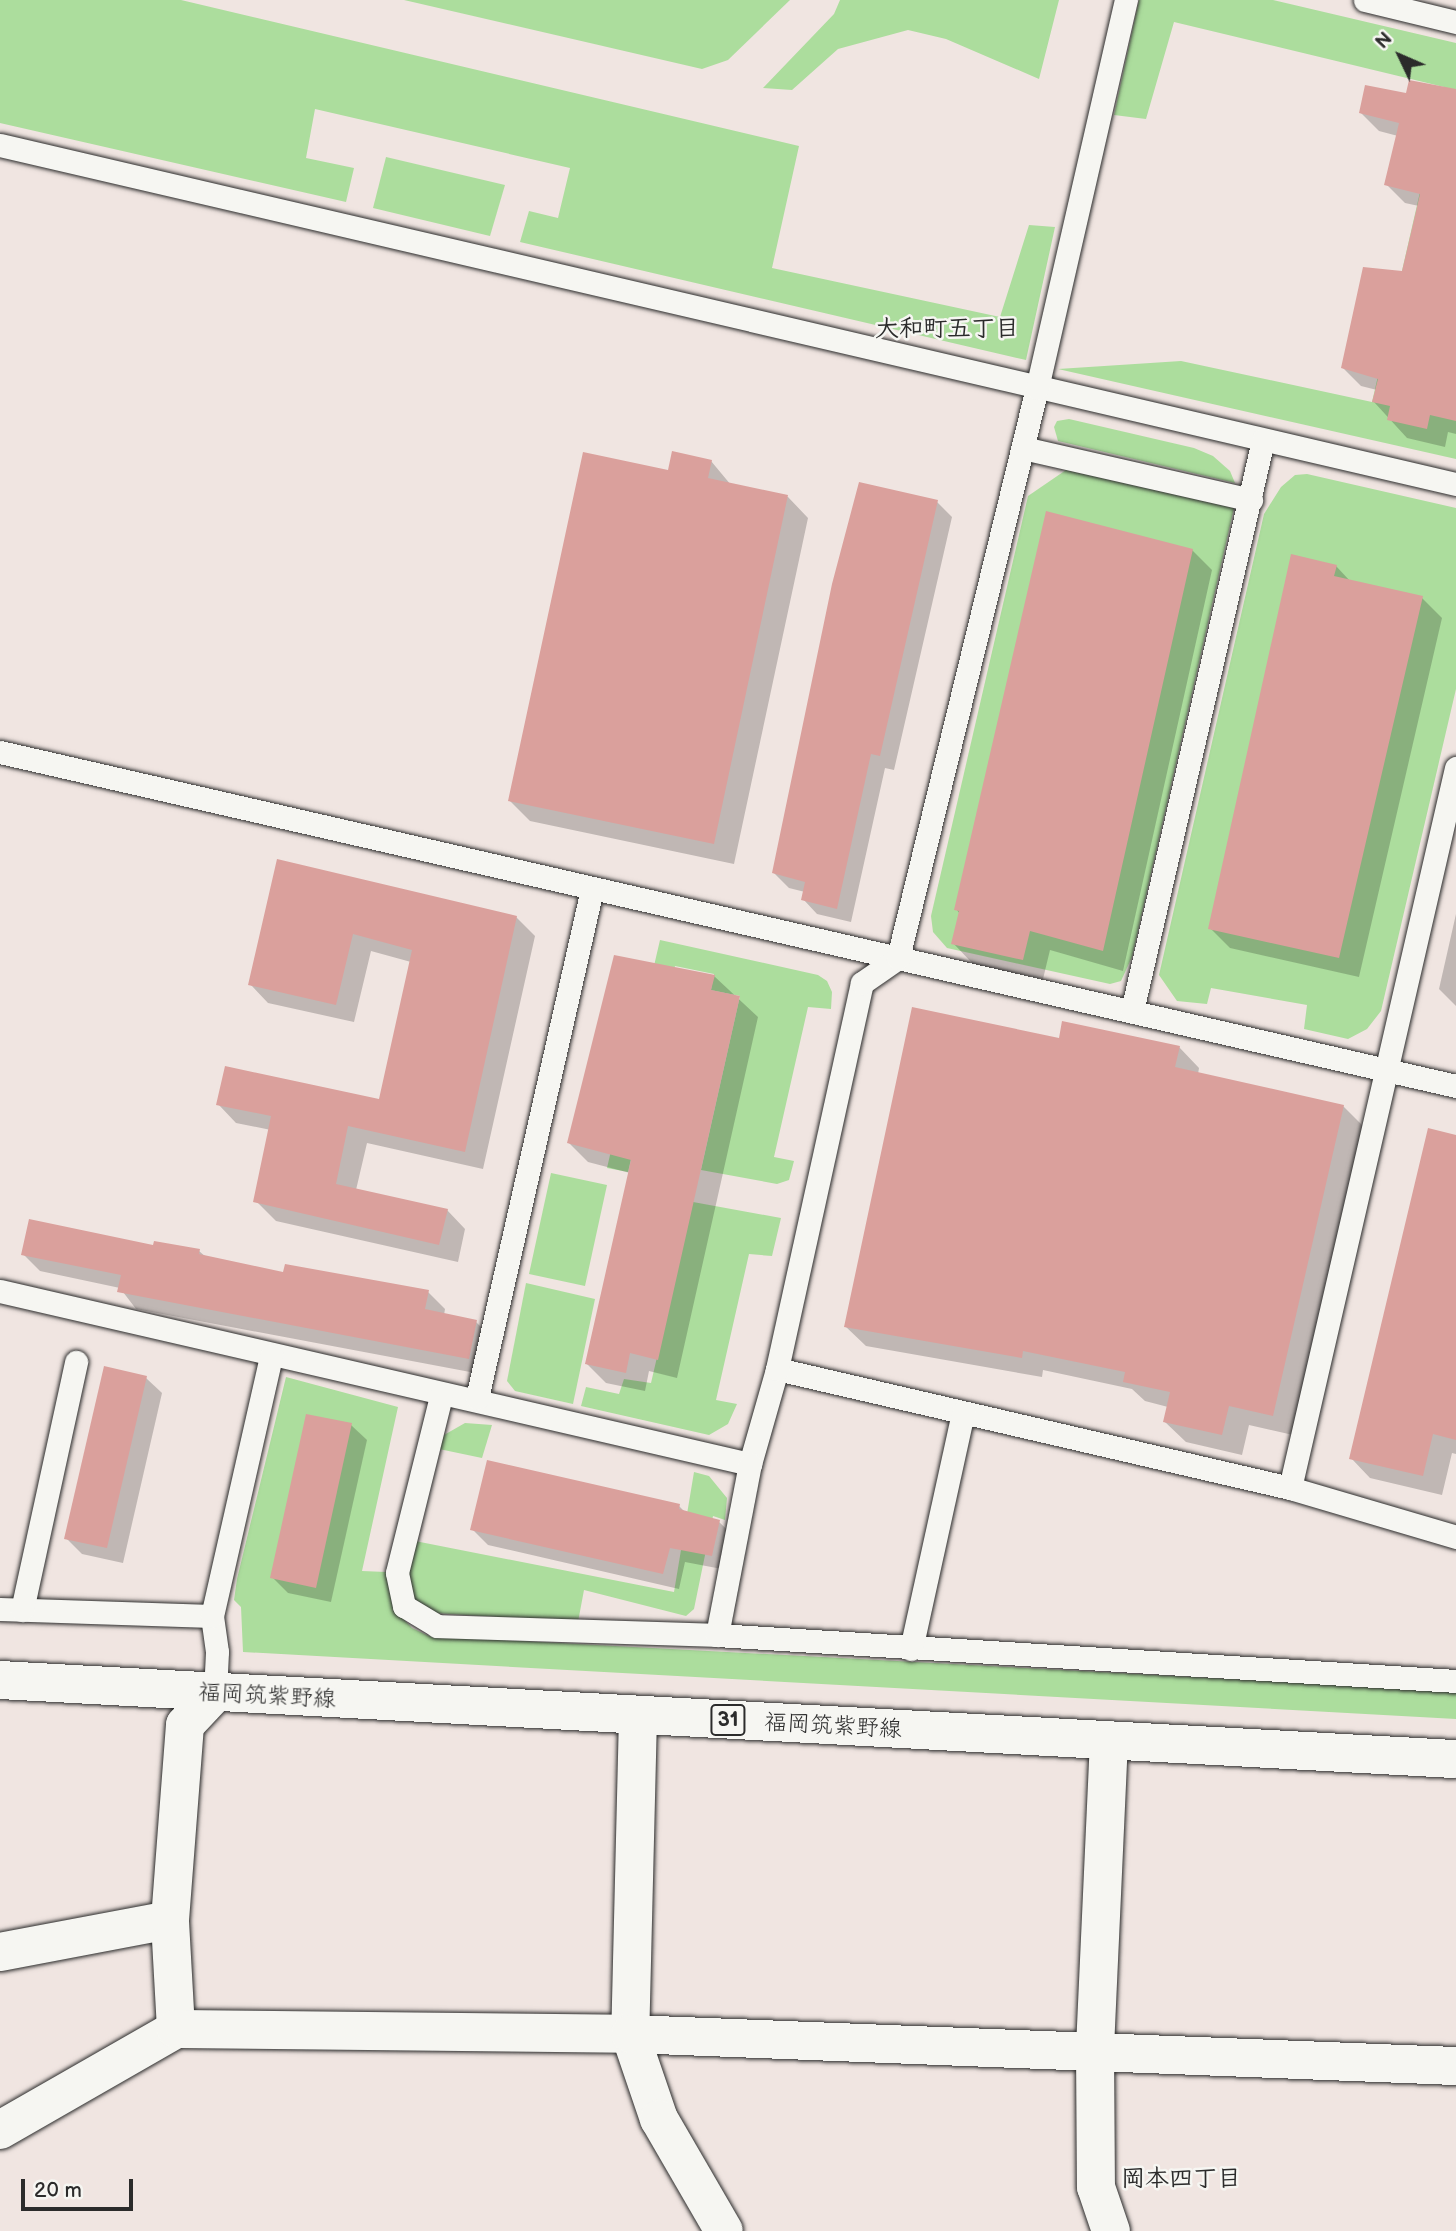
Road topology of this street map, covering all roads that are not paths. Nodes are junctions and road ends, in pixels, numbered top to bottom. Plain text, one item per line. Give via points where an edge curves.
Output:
1 (1126, 0) edge
2 (1365, 0) edge
3 (1456, 22) edge
4 (0, 145) edge
5 (1037, 388) junction
6 (1263, 440) junction
7 (1023, 448) junction
8 (1456, 484) edge
9 (1251, 500) junction
10 (0, 752) edge
11 (1456, 768) edge
12 (592, 890) junction
13 (898, 958) junction
14 (1132, 1011) junction
15 (1385, 1069) junction
16 (1456, 1086) edge
17 (0, 1291) edge
18 (271, 1356) junction
19 (76, 1362) dead end
20 (777, 1369) junction
21 (441, 1396) junction
22 (477, 1398) junction
23 (963, 1413) junction
24 (750, 1464) junction
25 (1290, 1488) junction
26 (1456, 1538) edge
27 (11, 1609) edge
28 (212, 1616) junction
29 (717, 1635) junction
30 (911, 1649) junction
31 (0, 1679) edge
32 (1456, 1681) edge
33 (215, 1693) junction
34 (638, 1716) junction
35 (1110, 1740) junction
36 (1456, 1759) edge
37 (170, 1920) junction
38 (0, 1952) edge
39 (176, 2029) junction
40 (630, 2034) junction
41 (1095, 2049) junction
42 (1456, 2066) edge
43 (0, 2130) edge
44 (724, 2231) edge
45 (1111, 2231) edge

1 - 5 lane
2 - 3 lane
4 - 5 lane
5 - 6 lane
5 - 7 lane
6 - 8 lane
6 - 9 lane
7 - 9 lane
7 - 13 lane
9 - 14 lane
10 - 12 lane
11 - 15 lane
12 - 13 lane
12 - 22 lane
13 - 14 lane
13 - 20 lane via 862,983
14 - 15 lane
15 - 16 lane
15 - 25 lane
17 - 18 lane
18 - 21 lane
18 - 28 lane
19 - 27 lane
20 - 23 lane
20 - 24 lane
21 - 22 lane
21 - 29 lane via 397,1573 404,1606 437,1626
22 - 24 lane
23 - 25 lane
23 - 30 lane
24 - 29 lane
25 - 26 lane
27 - 28 lane
28 - 33 lane via 217,1652
29 - 30 lane
30 - 32 lane
31 - 33 street, 福岡筑紫野線 / 31
33 - 34 street, 福岡筑紫野線 / 31
33 - 37 street via 185,1725
34 - 35 street, 福岡筑紫野線 / 31
34 - 40 street
35 - 36 street, 福岡筑紫野線 / 31
35 - 41 street
37 - 38 street
37 - 39 street
39 - 40 street
39 - 43 street
40 - 41 street
40 - 44 street via 659,2119
41 - 42 street
41 - 45 street via 1096,2186

